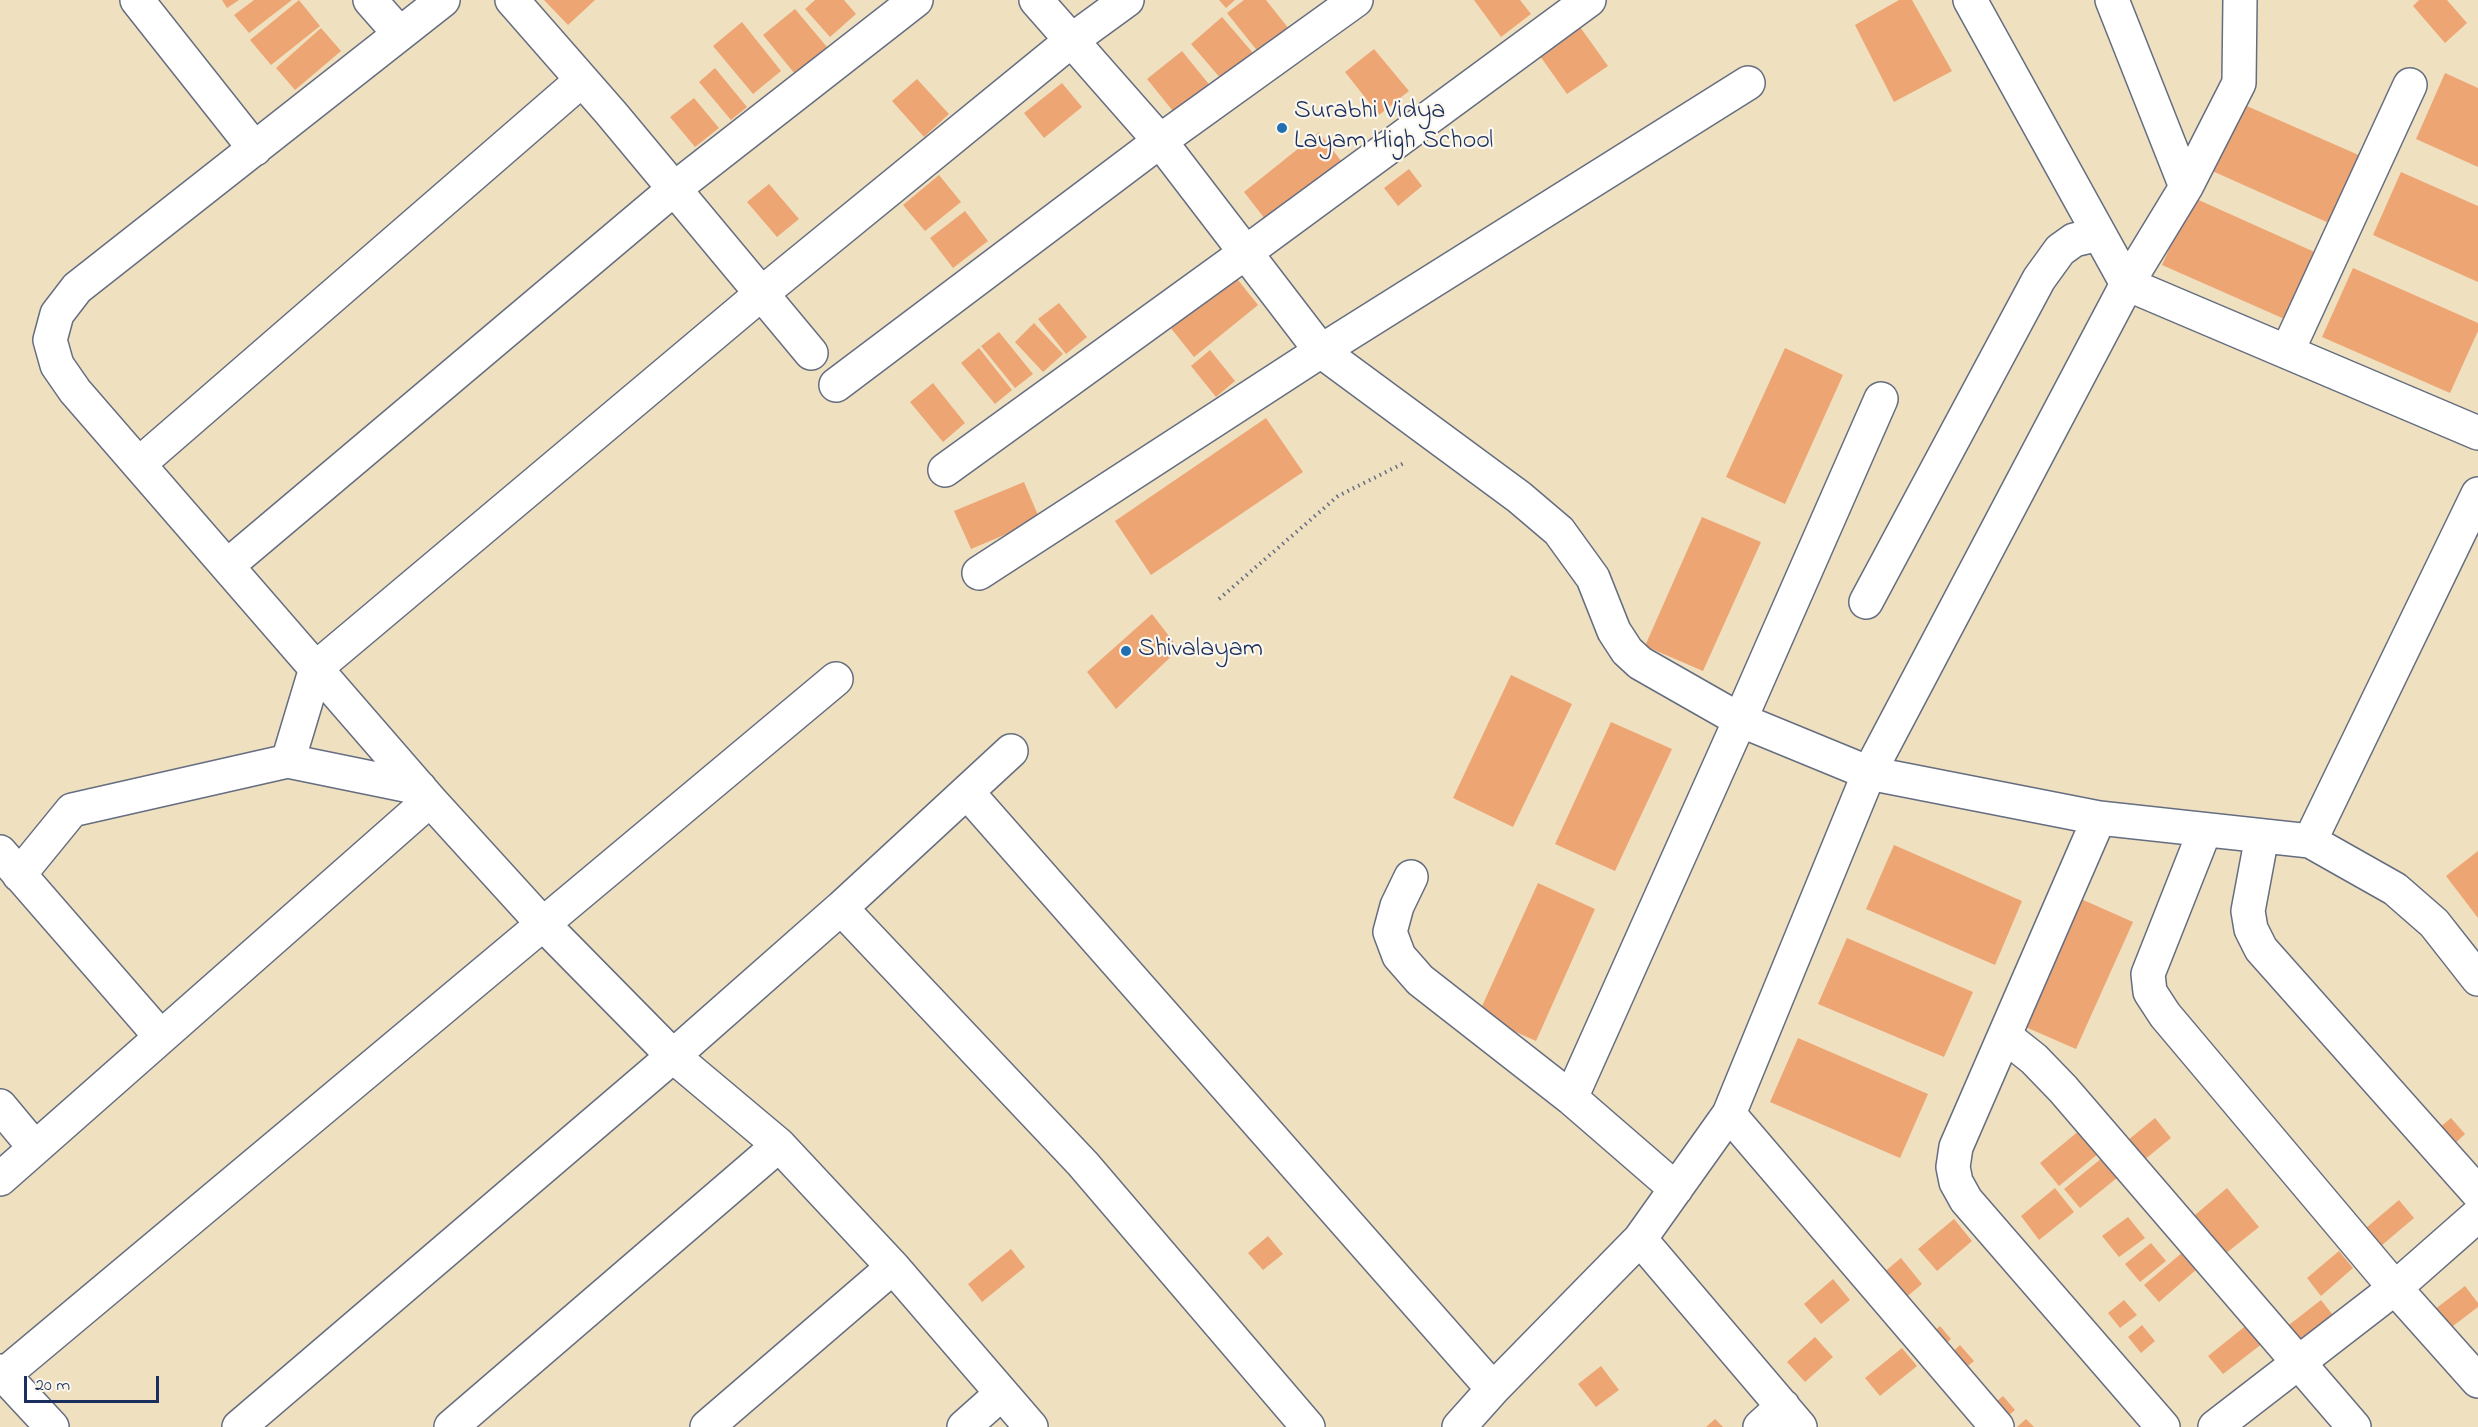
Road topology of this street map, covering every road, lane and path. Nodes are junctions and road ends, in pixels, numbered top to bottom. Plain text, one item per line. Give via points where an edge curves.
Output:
1 (137, 0) edge
2 (370, 0) edge
3 (442, 0) edge
4 (512, 0) edge
5 (916, 0) edge
6 (1036, 0) edge
7 (1127, 0) edge
8 (1356, 0) edge
9 (1588, 0) edge
10 (1970, 0) edge
11 (2112, 0) edge
12 (2240, 0) edge
13 (399, 33) junction
14 (1072, 40) junction
15 (582, 80) junction
16 (1748, 83) dead end
17 (2410, 85) dead end
18 (1160, 141) junction
19 (255, 150) junction
20 (2186, 187) junction
21 (674, 189) junction
22 (2099, 234) junction
23 (1245, 253) junction
24 (2127, 284) junction
25 (761, 294) junction
26 (1321, 351) junction
27 (2287, 352) junction
28 (811, 353) dead end
29 (836, 385) dead end
30 (1881, 399) dead end
31 (2478, 433) edge
32 (1445, 443) junction
33 (139, 464) junction
34 (945, 470) dead end
35 (2478, 494) edge
36 (227, 566) junction
37 (979, 573) dead end
38 (1219, 599) dead end
39 (1866, 602) dead end
40 (316, 668) junction
41 (836, 679) dead end
42 (1740, 720) junction
43 (1011, 751) dead end
44 (288, 761) junction
45 (1869, 773) junction
46 (967, 792) junction
47 (425, 794) junction
48 (2099, 819) junction
49 (2205, 830) junction
50 (2262, 836) junction
51 (2310, 841) junction
52 (10, 863) edge
53 (1411, 877) dead end
54 (841, 908) junction
55 (542, 923) junction
56 (2478, 979) edge
57 (2004, 1036) junction
58 (161, 1038) junction
59 (674, 1056) junction
60 (1571, 1098) junction
61 (0, 1106) edge
62 (1729, 1114) junction
63 (779, 1145) junction
64 (35, 1148) junction
65 (0, 1179) edge
66 (1676, 1189) junction
67 (2478, 1193) edge
68 (2478, 1215) edge
69 (1640, 1239) junction
70 (893, 1267) junction
71 (2395, 1288) junction
72 (2296, 1362) junction
73 (1, 1375) edge
74 (2478, 1381) edge
75 (1492, 1389) junction
76 (1001, 1394) junction
77 (1781, 1420) edge
78 (52, 1427) edge
79 (239, 1427) edge
80 (451, 1427) edge
81 (707, 1427) edge
82 (964, 1427) edge
83 (1031, 1427) edge
84 (1308, 1427) edge
85 (1459, 1427) edge
86 (1997, 1427) edge
87 (2163, 1427) edge
88 (2216, 1427) edge
89 (2354, 1427) edge

1 - 19 street
2 - 13 street
3 - 13 street
4 - 15 street
5 - 21 street
6 - 14 street
7 - 14 street
8 - 18 street
9 - 23 street
10 - 22 street
11 - 20 street
12 - 20 street via 2239,83
13 - 19 street
14 - 18 street
14 - 25 street
15 - 21 street
15 - 33 street
16 - 26 street
17 - 27 street
18 - 23 street
18 - 29 street
19 - 33 street via 77,288 57,314 50,340 57,365
20 - 24 street
21 - 25 street
21 - 36 street
22 - 24 street
22 - 39 street via 2074,240 2060,250 2039,279
23 - 26 street
23 - 34 street
24 - 27 street
24 - 45 street
25 - 28 street
25 - 40 street
26 - 32 street
26 - 37 street
27 - 31 street
30 - 42 street
32 - 38 path via 1338,496
32 - 42 street via 1559,531 1593,578 1614,631 1627,651 1659,676
33 - 36 street
35 - 51 street
36 - 40 street
40 - 44 street
40 - 47 street
41 - 55 street
42 - 45 street
42 - 60 street
43 - 46 street
44 - 47 street
44 - 52 street via 72,810
45 - 48 street
45 - 62 street
46 - 54 street
46 - 75 street
47 - 55 street
47 - 58 street
48 - 49 street
48 - 57 street
49 - 50 street
49 - 71 street via 2148,974 2150,992 2165,1015
50 - 51 street
50 - 67 street via 2248,911 2261,949
51 - 56 street via 2395,889 2434,923
52 - 58 street
53 - 60 street via 1396,906 1390,932 1400,956 1420,980
54 - 59 street
54 - 84 street via 1083,1164
55 - 59 street
55 - 73 street
57 - 72 street via 2063,1089
57 - 87 street via 1956,1147 1956,1182 1966,1200
58 - 64 street
59 - 63 street
59 - 79 street
60 - 66 street
61 - 64 street
62 - 66 street
62 - 86 street
63 - 70 street
63 - 80 street
64 - 65 street
66 - 69 street
68 - 71 street
69 - 75 street
69 - 77 street
70 - 76 street
70 - 81 street
71 - 72 street
71 - 74 street
72 - 88 street
72 - 89 street
73 - 78 street
75 - 85 street
76 - 82 street
76 - 83 street

